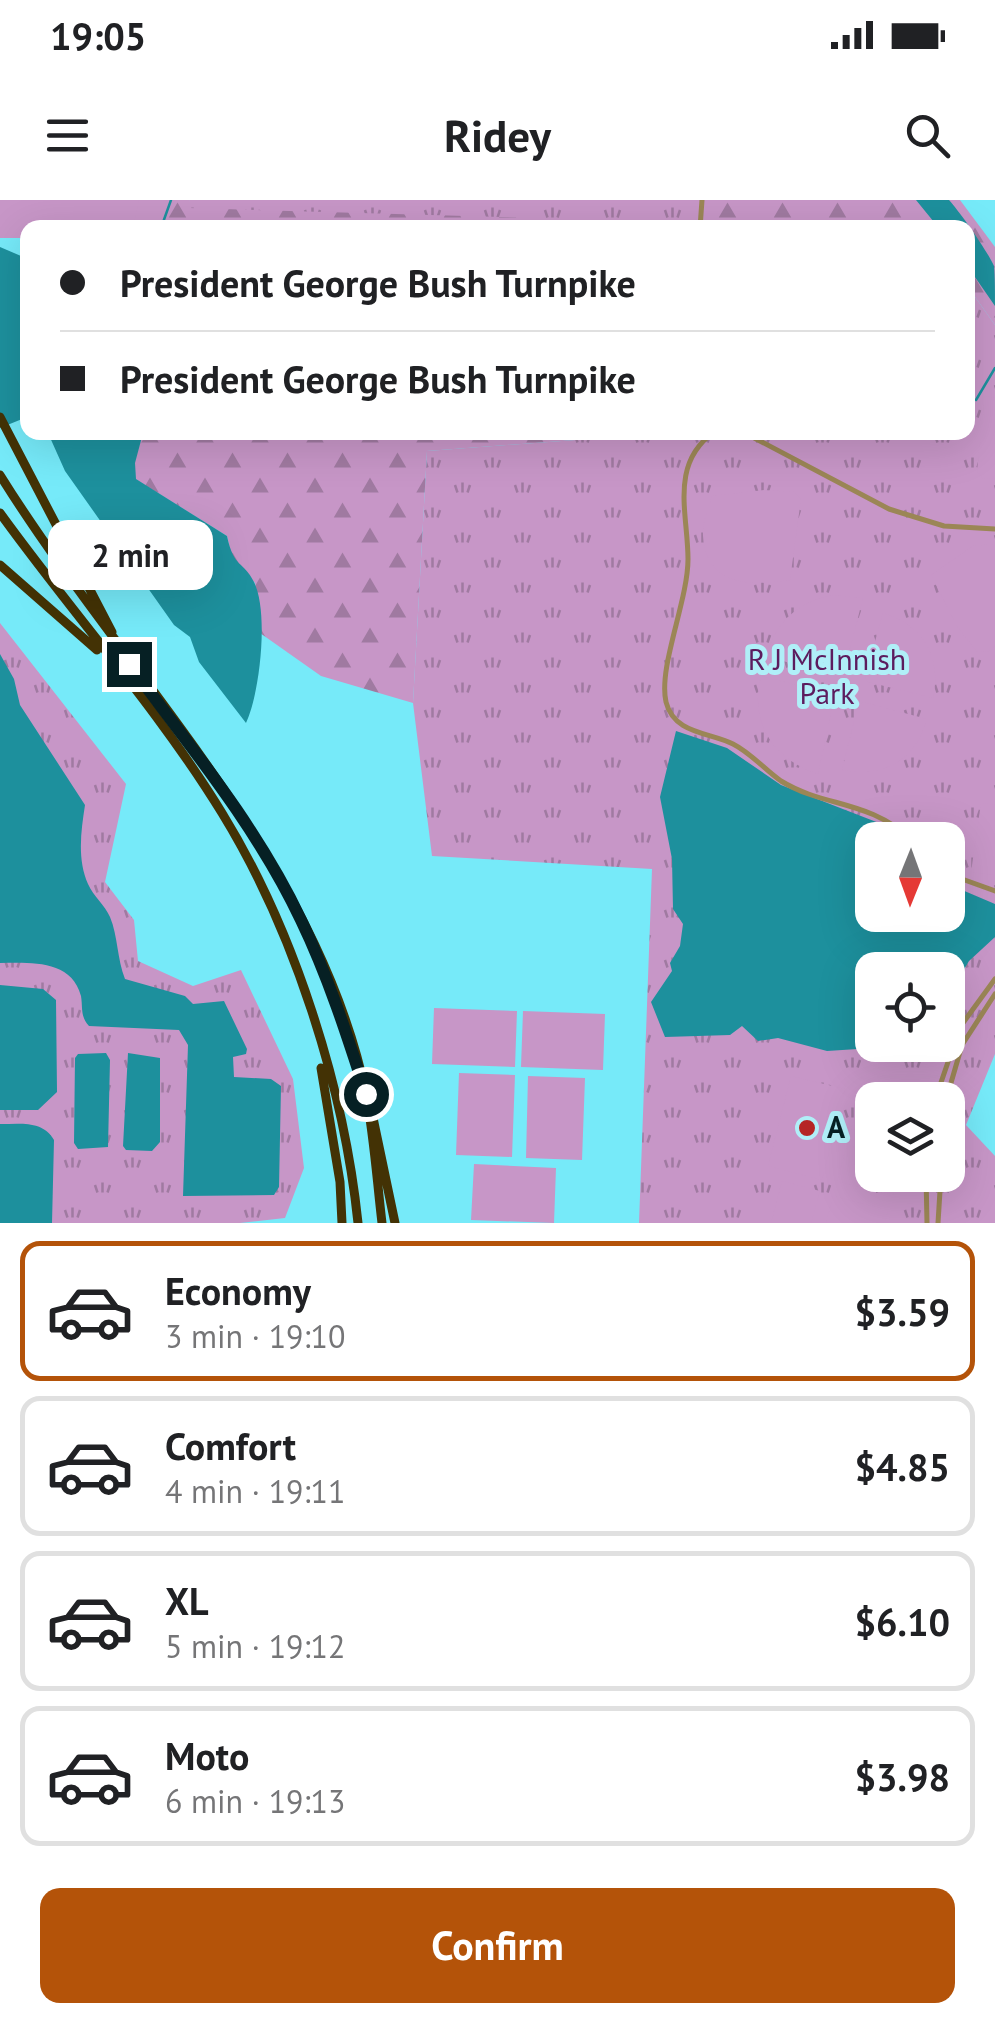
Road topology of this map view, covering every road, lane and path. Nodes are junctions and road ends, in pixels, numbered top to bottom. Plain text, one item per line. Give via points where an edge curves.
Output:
1 (0, 417) edge
2 (705, 440) edge
3 (758, 440) edge
4 (0, 475) edge
5 (0, 512) edge
6 (995, 529) edge
7 (0, 565) edge
8 (129, 664) junction
9 (117, 670) junction
10 (885, 822) edge
11 (965, 880) edge
12 (995, 891) edge
13 (995, 979) edge
14 (995, 994) edge
15 (314, 1031) junction
16 (941, 1082) edge
17 (951, 1082) edge
18 (366, 1094) junction
19 (926, 1192) edge
20 (940, 1192) edge
21 (342, 1223) edge
22 (358, 1223) edge
23 (382, 1223) edge
24 (395, 1223) edge
25 (926, 1223) edge
26 (938, 1223) edge

1 - 8 highway
2 - 10 street via 683,482 688,582 666,675 672,716 692,731 734,744 782,781
3 - 6 street via 890,509 944,526
4 - 8 highway
5 - 9 highway
7 - 9 highway
8 - 18 highway via 232,804 301,918
9 - 15 highway via 242,848 290,955
11 - 12 street
13 - 16 street via 960,1026
14 - 17 street via 962,1044
15 - 21 highway
15 - 22 highway via 348,1144
18 - 23 highway
18 - 24 highway
19 - 25 street
20 - 26 street

